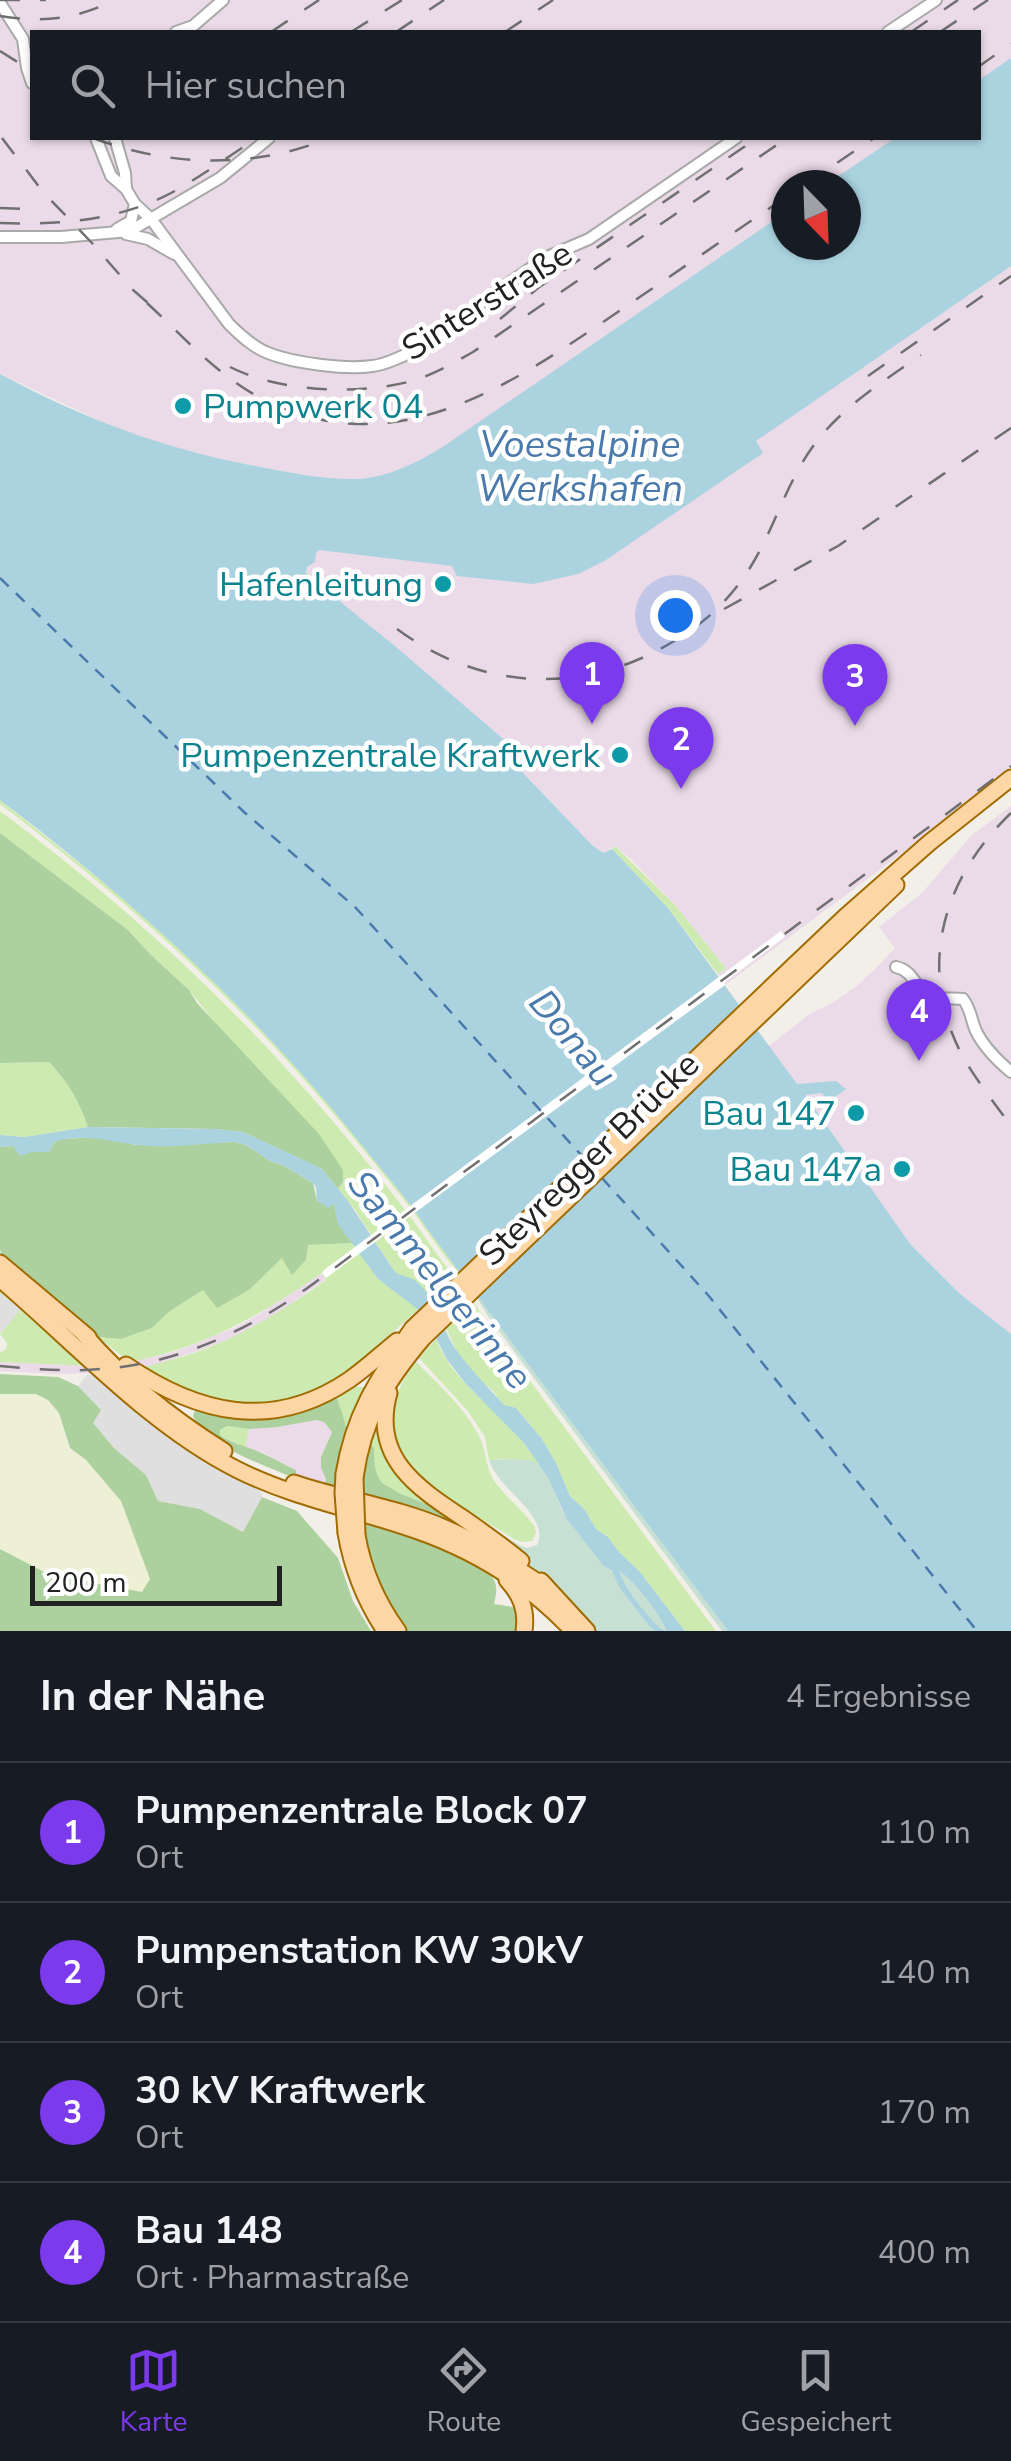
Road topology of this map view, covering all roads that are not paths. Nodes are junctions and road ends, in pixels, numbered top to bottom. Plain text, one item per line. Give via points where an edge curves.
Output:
1 (223, 0) edge
2 (936, 0) edge
3 (0, 3) edge
4 (182, 30) edge
5 (891, 30) edge
6 (29, 45) edge
7 (30, 77) edge
8 (97, 140) edge
9 (116, 140) edge
10 (267, 140) edge
11 (733, 140) edge
12 (126, 189) junction
13 (135, 204) junction
14 (151, 219) junction
15 (110, 232) junction
16 (123, 233) junction
17 (0, 237) edge
18 (183, 260) junction
19 (1011, 778) edge
20 (1011, 790) edge
21 (803, 965) junction
22 (896, 967) dead end
23 (1011, 1072) edge
24 (0, 1263) edge
25 (0, 1279) edge
26 (83, 1334) junction
27 (387, 1365) junction
28 (351, 1534) junction
29 (484, 1561) junction
30 (547, 1588) junction
31 (385, 1631) edge
32 (398, 1631) edge
33 (524, 1631) edge
34 (573, 1631) edge
35 (588, 1631) edge

1 - 4 street
2 - 5 street
3 - 6 street
6 - 7 street
8 - 12 street, Sinterstraße via 111,176
9 - 12 street
10 - 14 street
11 - 18 street, Sinterstraße via 589,239 547,257 386,364 298,362 266,352 229,324
12 - 13 street, Sinterstraße
13 - 14 street, Sinterstraße
13 - 15 street via 131,221
14 - 16 street
14 - 18 street, Sinterstraße
15 - 16 street
15 - 17 street
16 - 18 street
19 - 21 main road via 929,843
20 - 21 main road
21 - 27 main road, Steyregger Brücke via 424,1338
21 - 27 main road, Steyregger Brücke via 412,1329
22 - 23 street via 931,997 963,999 981,1040
24 - 26 main road
25 - 29 main road via 159,1419 220,1461
26 - 27 main road via 167,1390 237,1412 314,1399
26 - 30 main road via 177,1419 242,1461 308,1488 443,1527
27 - 28 main road, bridge via 350,1444 343,1506
27 - 30 main road via 385,1424 403,1471
28 - 31 main road via 353,1564
28 - 32 main road
29 - 33 main road via 517,1592
29 - 34 main road via 536,1595
30 - 35 main road

